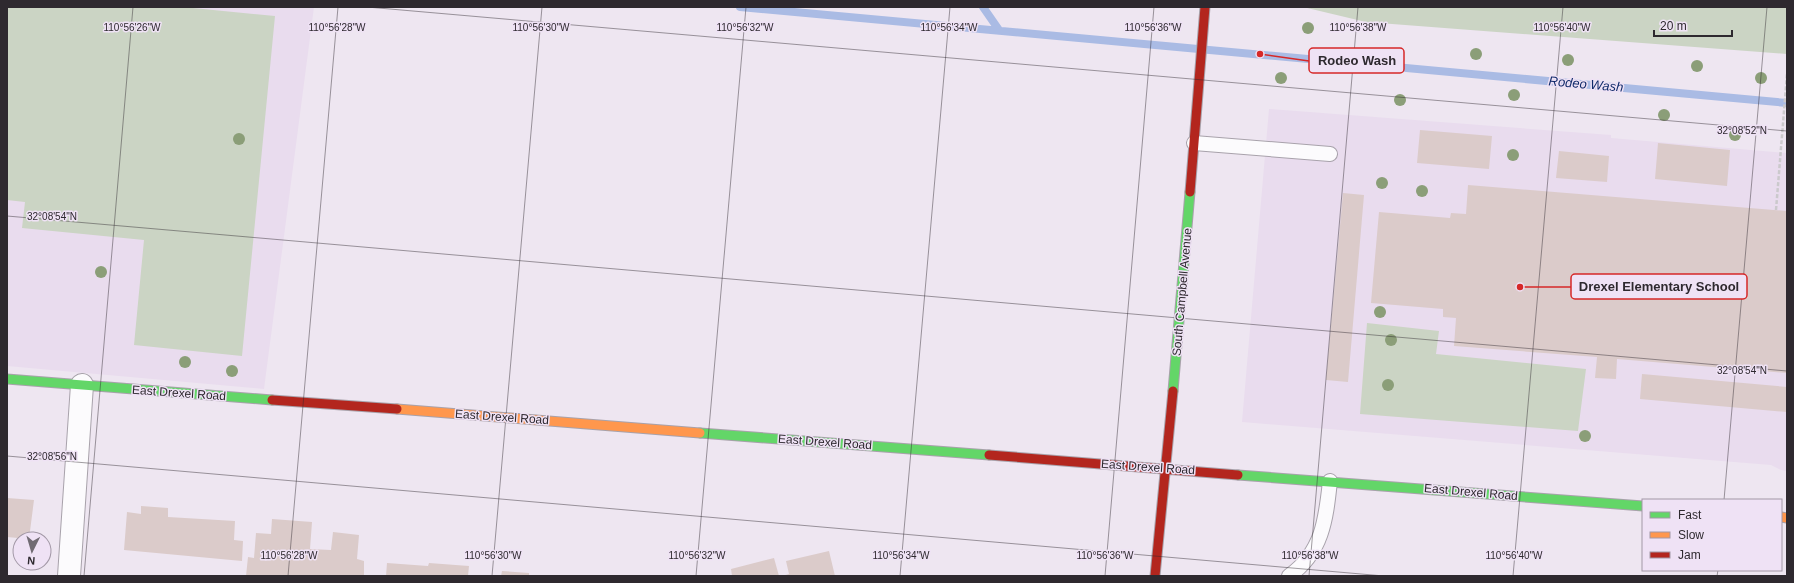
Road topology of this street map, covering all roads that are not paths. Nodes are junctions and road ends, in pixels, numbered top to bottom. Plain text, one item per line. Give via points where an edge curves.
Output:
1 (1205, 7) edge
2 (1194, 143) junction
3 (1330, 154) dead end
4 (7, 379) edge
5 (82, 385) junction
6 (1167, 468) junction
7 (1330, 481) junction
8 (1642, 506) edge
9 (69, 576) edge
10 (1155, 576) edge
11 (1289, 576) edge

1 - 2 street, South Campbell Avenue
2 - 3 lane
2 - 6 street, South Campbell Avenue
4 - 5 street, East Drexel Road
5 - 6 street, East Drexel Road
5 - 9 street
6 - 7 street, East Drexel Road
6 - 10 street, South Campbell Avenue
7 - 8 street, East Drexel Road
7 - 11 lane via 1321,536 1296,571

